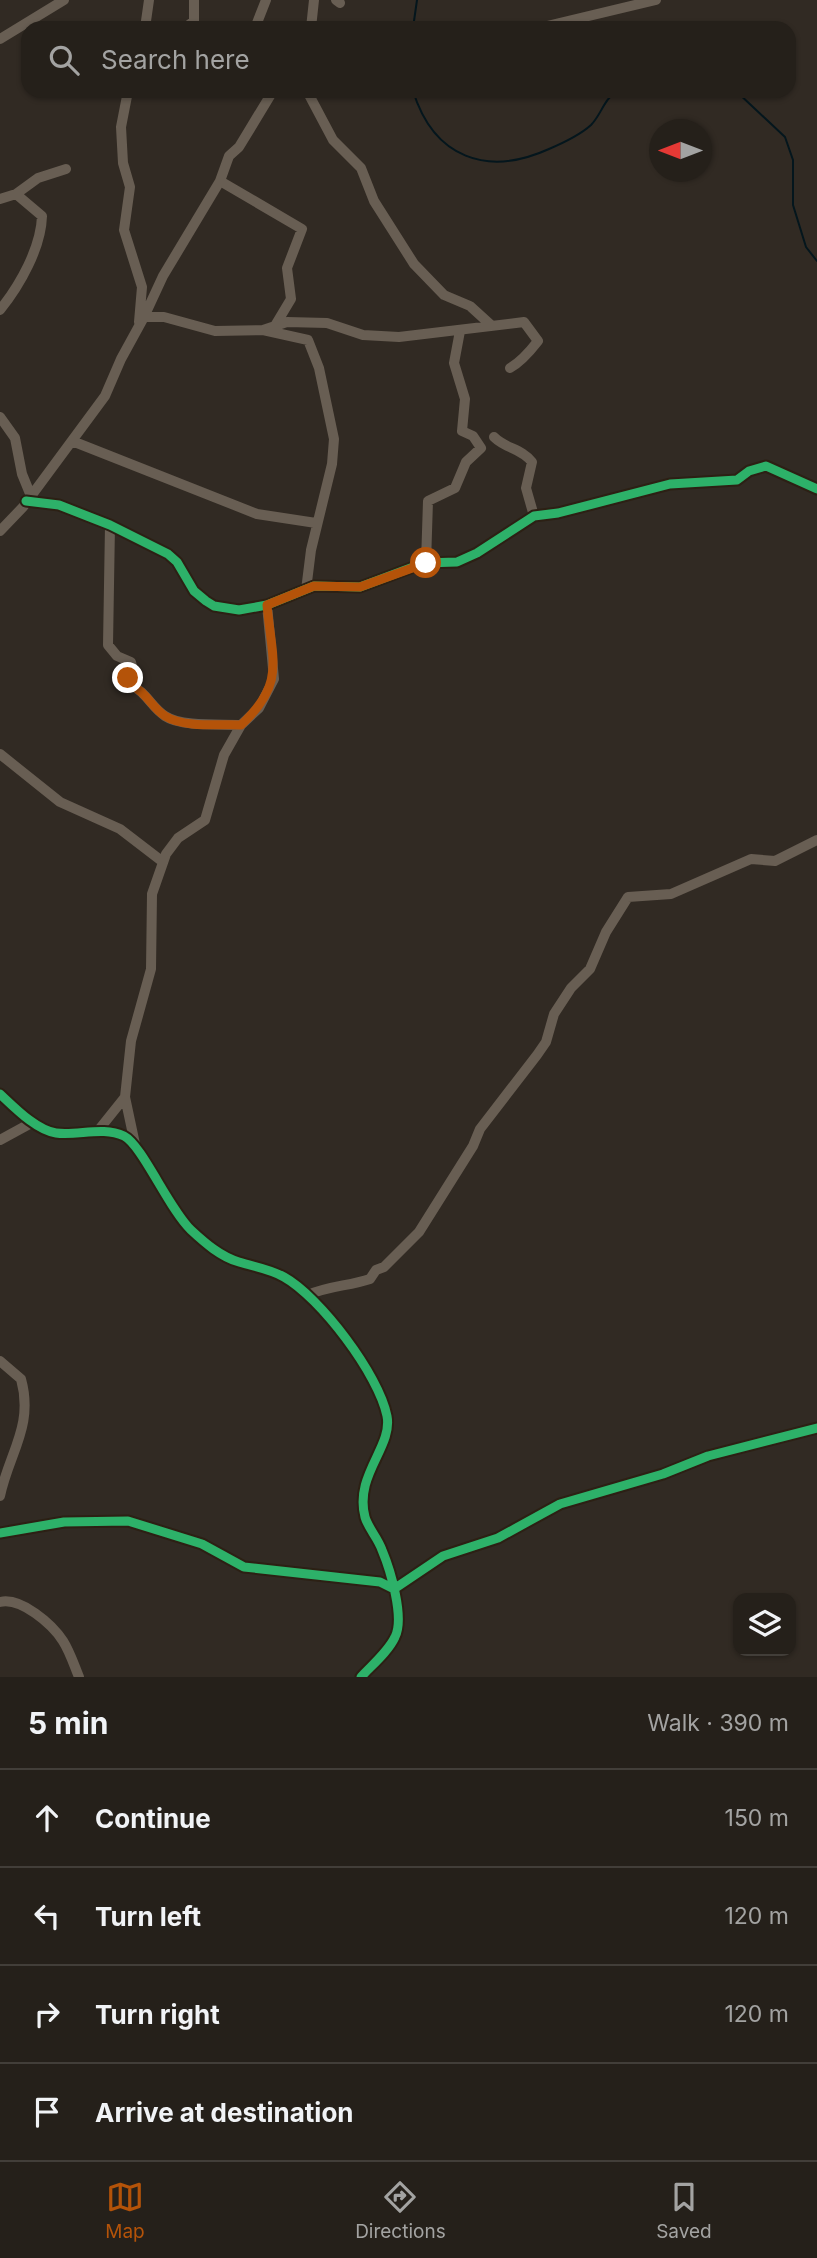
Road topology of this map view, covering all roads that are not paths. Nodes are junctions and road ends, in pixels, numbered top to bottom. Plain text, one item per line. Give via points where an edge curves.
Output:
1 (64, 0) edge
2 (149, 0) edge
3 (194, 0) edge
4 (266, 0) edge
5 (314, 0) edge
6 (656, 0) edge
7 (49, 3) edge
8 (24, 21) edge
9 (146, 21) edge
10 (194, 21) edge
11 (258, 21) edge
12 (312, 21) edge
13 (568, 21) edge
14 (21, 24) edge
15 (0, 39) edge
16 (127, 98) edge
17 (269, 98) edge
18 (311, 98) edge
19 (66, 169) dead end
20 (220, 181) junction
21 (16, 194) junction
22 (0, 199) edge
23 (0, 310) edge
24 (141, 322) junction
25 (276, 324) junction
26 (492, 326) junction
27 (263, 330) junction
28 (460, 331) junction
29 (510, 368) dead end
30 (0, 417) edge
31 (494, 437) dead end
32 (72, 441) junction
33 (817, 489) edge
34 (29, 498) junction
35 (534, 516) junction
36 (316, 523) junction
37 (110, 525) junction
38 (0, 531) edge
39 (426, 563) junction
40 (306, 590) junction
41 (267, 605) junction
42 (241, 725) junction
43 (0, 754) edge
44 (817, 839) edge
45 (163, 862) junction
46 (0, 1094) edge
47 (125, 1097) junction
48 (33, 1122) junction
49 (97, 1132) junction
50 (0, 1140) edge
51 (135, 1145) junction
52 (308, 1295) junction
53 (0, 1360) edge
54 (817, 1428) edge
55 (0, 1496) edge
56 (0, 1533) edge
57 (394, 1589) junction
58 (0, 1602) edge
59 (79, 1677) edge
60 (361, 1677) edge

1 - 7 street
2 - 9 street
3 - 10 street
4 - 11 street
5 - 12 street
6 - 13 street
7 - 8 street
14 - 15 street
16 - 24 street via 121,127 130,187 124,230 142,287
17 - 20 street via 239,148 229,156
18 - 26 street via 332,139 361,167 374,201 414,264 444,295 470,306
19 - 21 street via 38,178
20 - 24 street
20 - 25 street via 302,229 287,268 293,293
21 - 22 street
21 - 23 street via 42,216 42,227 35,251
24 - 27 street via 164,317 215,331
24 - 32 street via 110,388
25 - 27 street
25 - 28 street via 327,323 363,335 399,337
26 - 28 street
26 - 29 street via 524,322 538,341
27 - 36 street via 308,340 319,368 334,439
28 - 39 street via 454,363 465,399 462,431 473,436 481,448 466,462 455,488 428,501
30 - 34 street via 15,438
31 - 35 street via 533,461 526,488
32 - 34 street
32 - 36 street via 257,514
33 - 35 street via 759,466 737,481 670,484
34 - 37 street
34 - 38 street
35 - 39 street via 457,562
36 - 40 street
37 - 41 street via 168,554 194,591 214,606 239,610
37 - 42 street via 108,645 131,662 128,683 143,691 165,716
39 - 40 street via 360,587 314,586
40 - 41 street
41 - 42 street via 274,679 259,708
42 - 45 street via 218,772 205,820 178,838
43 - 45 street via 60,802 120,829
44 - 52 street via 775,861 751,859 671,894 628,897 590,969 554,1014 545,1042 480,1129 419,1232 370,1279
45 - 47 street via 152,894 150,969 131,1041
46 - 48 street
47 - 49 street
47 - 51 street
48 - 49 street via 52,1132
48 - 50 street
49 - 51 street via 121,1134
51 - 52 street via 161,1192 189,1228 222,1254 285,1277
52 - 57 street via 356,1354 387,1415 386,1435 366,1475 364,1512 382,1548
53 - 55 street via 21,1379 25,1417
54 - 57 street via 708,1456 561,1504 498,1538 443,1556
56 - 57 street via 64,1522 128,1521 202,1544 244,1566 380,1582
57 - 60 street via 399,1628 395,1639
58 - 59 street via 15,1601 51,1628 64,1642

